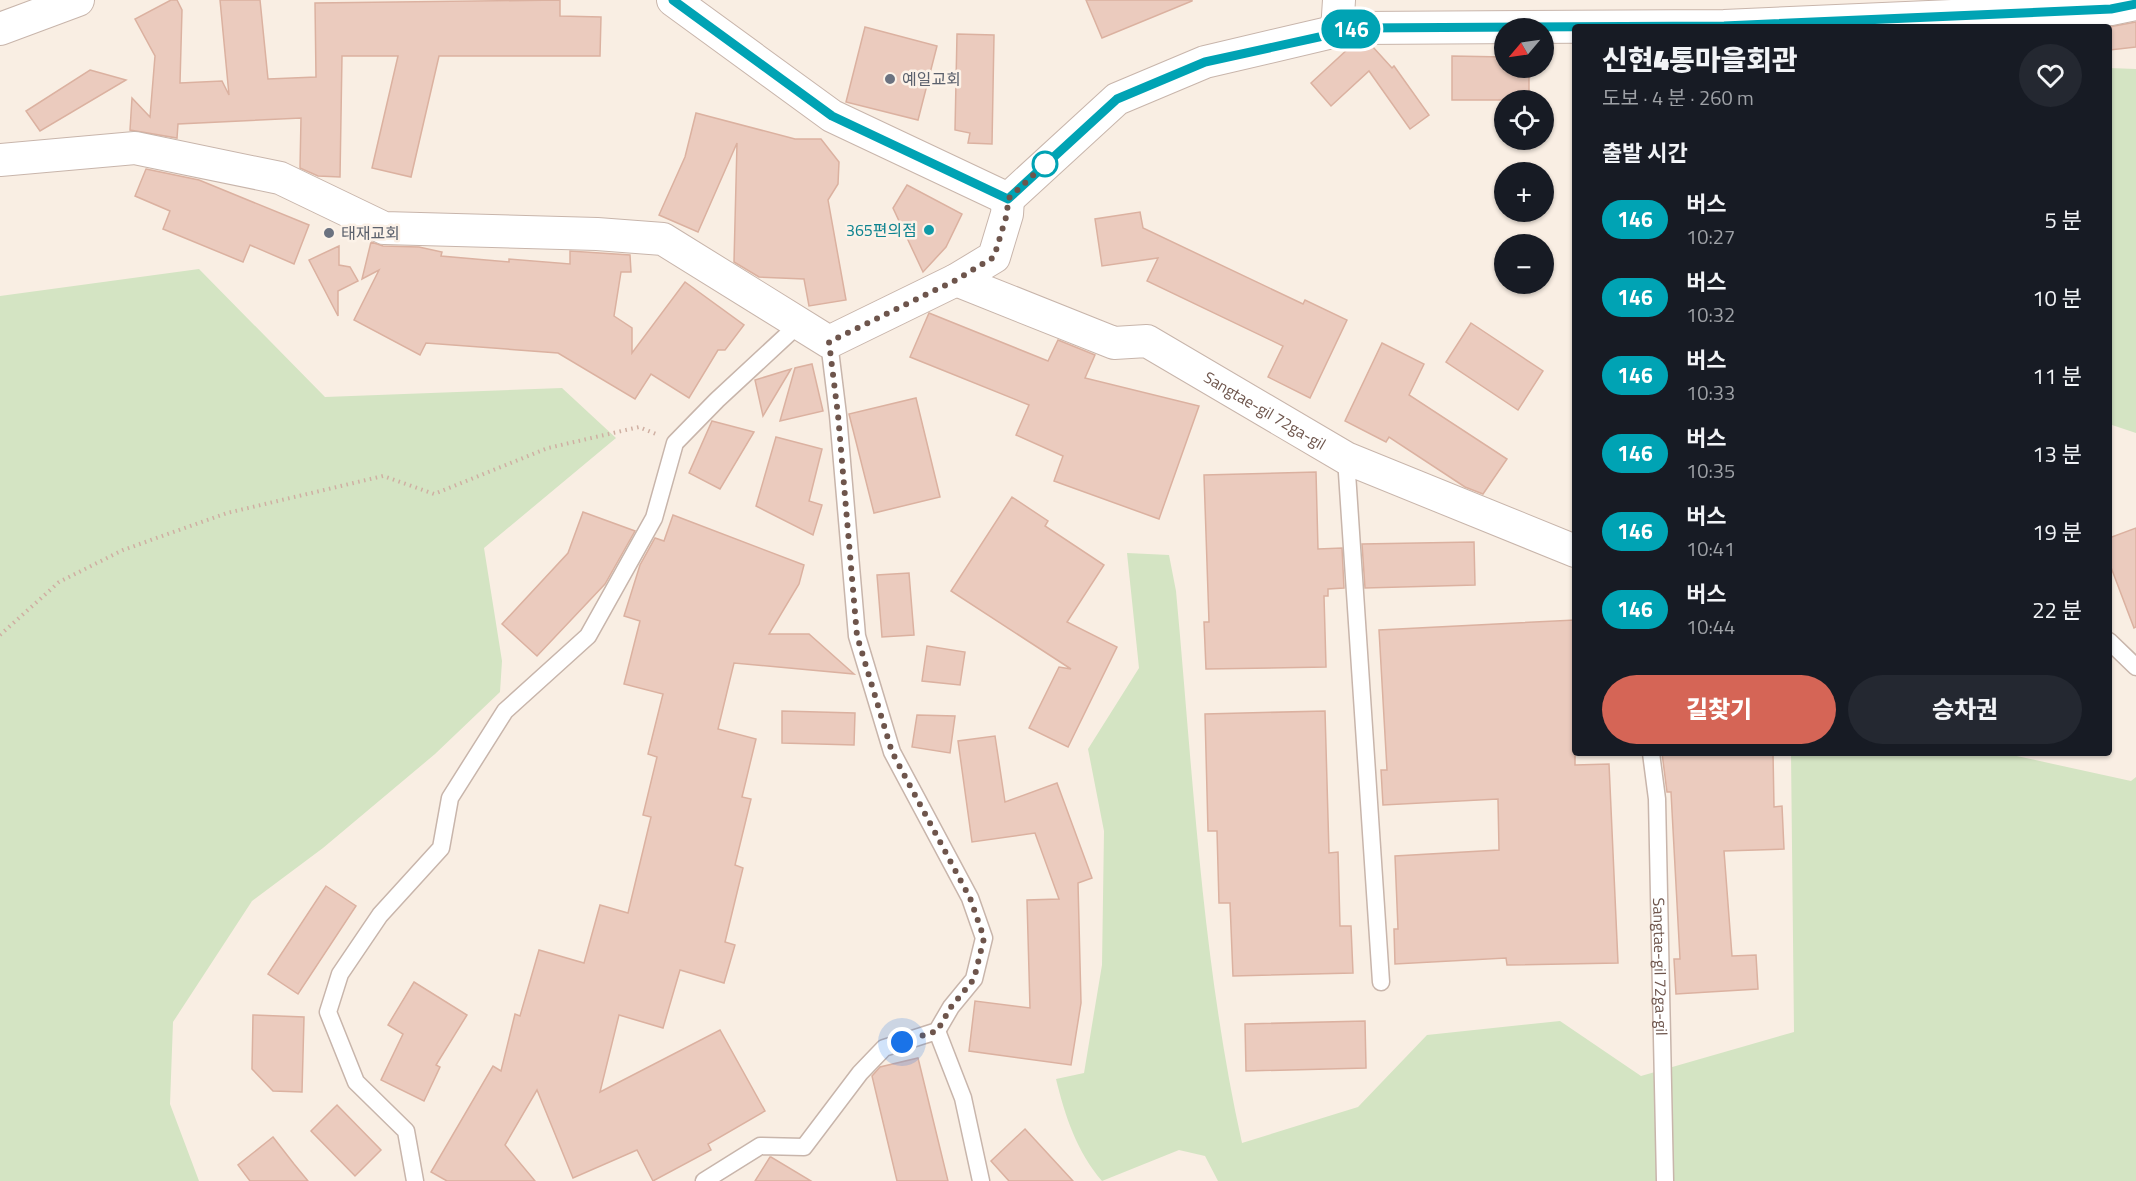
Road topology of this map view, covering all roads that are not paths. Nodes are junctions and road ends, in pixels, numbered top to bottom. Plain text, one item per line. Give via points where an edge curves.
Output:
1 (674, 0) edge
2 (1339, 0) edge
3 (69, 2) edge
4 (2119, 4) edge
5 (1760, 24) edge
6 (1572, 27) edge
7 (0, 29) edge
8 (1337, 31) junction
9 (0, 160) edge
10 (1008, 199) junction
11 (956, 280) junction
12 (799, 324) junction
13 (829, 342) junction
14 (1346, 459) junction
15 (1572, 550) edge
16 (2112, 644) edge
17 (2136, 666) edge
18 (1651, 756) edge
19 (1381, 982) dead end
20 (937, 1031) junction
21 (415, 1181) edge
22 (704, 1181) edge
23 (981, 1181) edge
24 (1665, 1181) edge

1 - 10 street via 832,116
2 - 8 street
3 - 7 street
4 - 5 street
6 - 8 street
8 - 10 street via 1205,62 1117,99
9 - 12 street via 135,148 280,178 384,228 663,239
10 - 11 street via 994,257
11 - 13 street
11 - 14 street, Sangtae-gil 72ga-gil via 1114,343 1147,341
12 - 13 street
12 - 21 lane via 675,443 654,518 588,636 505,711 450,798 441,848 380,915 340,974 328,1012 356,1082 406,1131
13 - 20 lane via 857,636 892,752 970,898 984,938 974,979
14 - 15 street, Sangtae-gil 72ga-gil
14 - 19 lane
16 - 17 lane
18 - 24 lane, Sangtae-gil 72ga-gil via 1657,799
20 - 22 lane via 884,1048 804,1147 760,1146
20 - 23 lane via 963,1098

